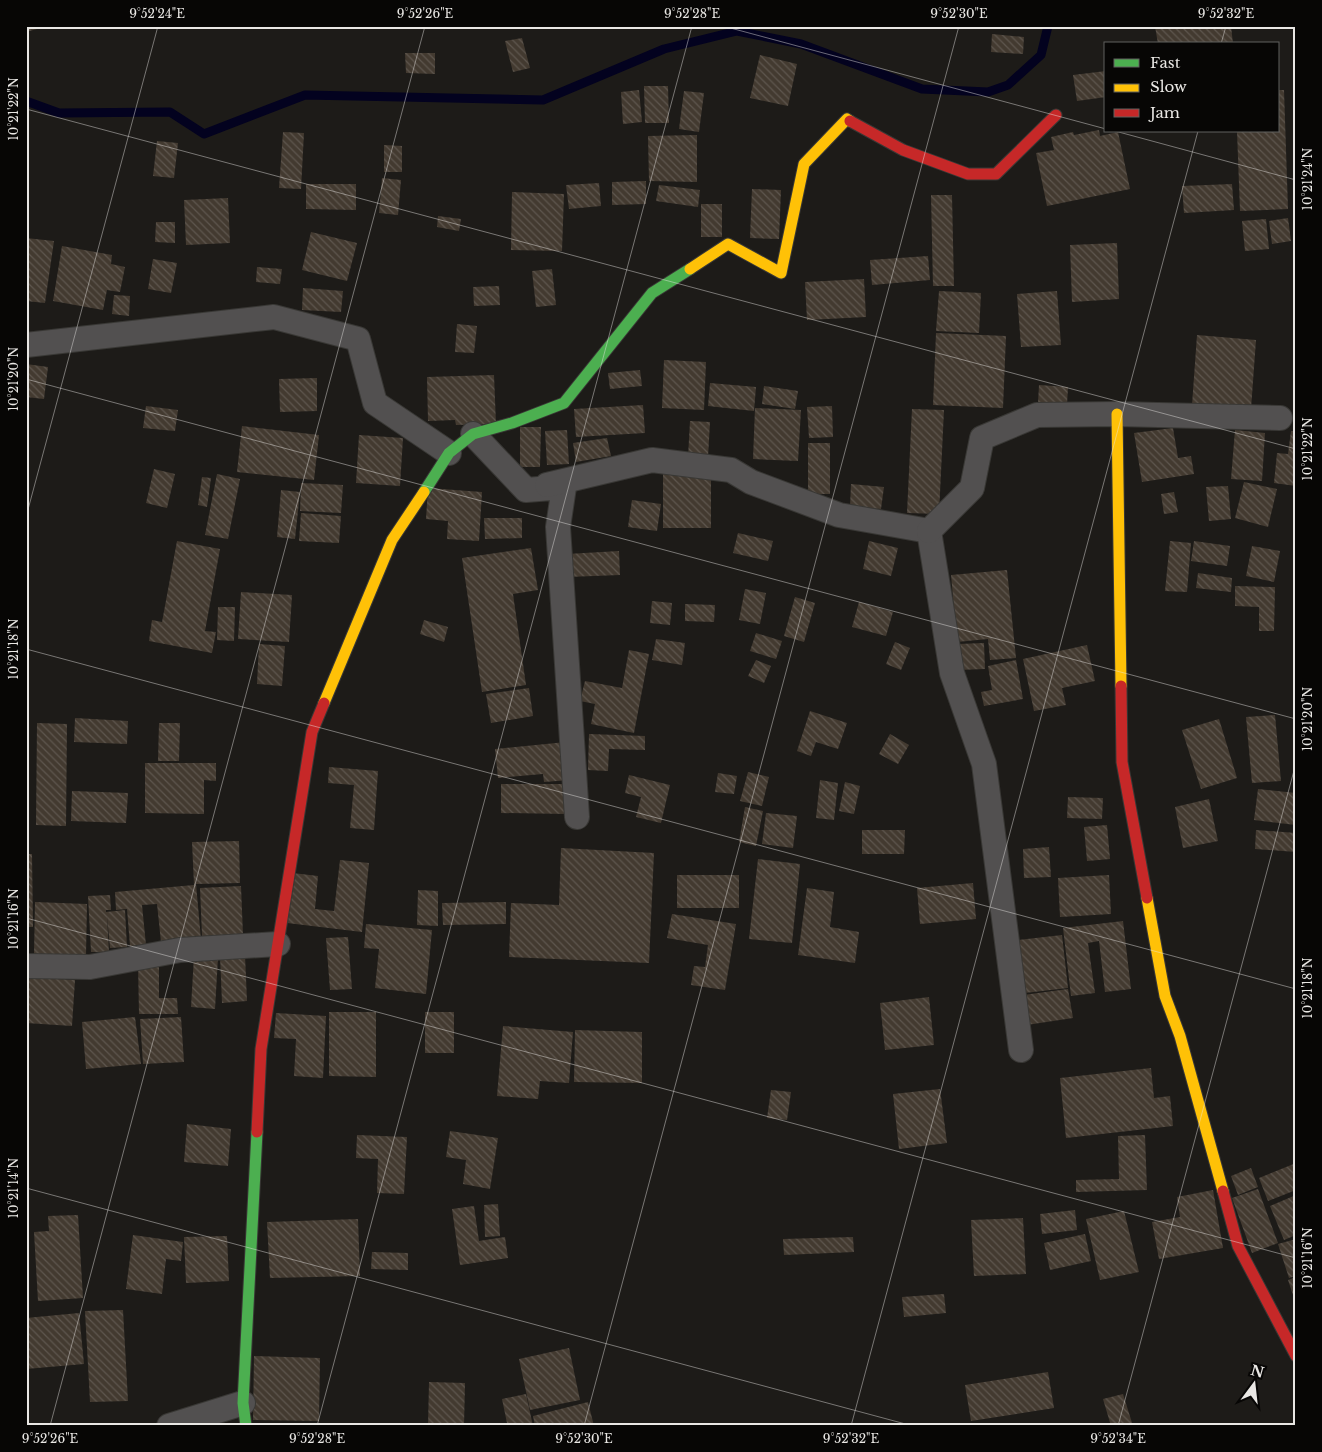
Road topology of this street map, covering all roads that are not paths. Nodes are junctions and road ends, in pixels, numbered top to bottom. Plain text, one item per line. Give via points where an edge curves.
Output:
1 (1056, 115) dead end
2 (26, 345) edge
3 (1117, 414) junction
4 (1280, 418) dead end
5 (473, 434) junction
6 (449, 453) junction
7 (526, 490) junction
8 (928, 531) junction
9 (577, 818) dead end
10 (278, 944) junction
11 (26, 966) edge
12 (1021, 1050) dead end
13 (1296, 1356) edge
14 (244, 1414) edge
15 (169, 1426) edge

1 - 5 street via 996,174 968,174 903,150 847,119 804,164 781,273 728,244 652,294 564,403
2 - 6 street via 274,317 358,340 375,403
3 - 4 street
3 - 8 street via 1037,415 982,438 972,488
3 - 13 street via 1122,762 1163,987 1180,1036 1238,1246
5 - 6 street
5 - 7 street
6 - 10 street via 392,540 312,732
7 - 8 street via 652,460 730,470 751,482 839,515
7 - 9 street via 564,487 558,526
8 - 12 street via 952,673 984,764
10 - 11 street via 180,950 90,967
10 - 14 street via 261,1050
14 - 15 street

